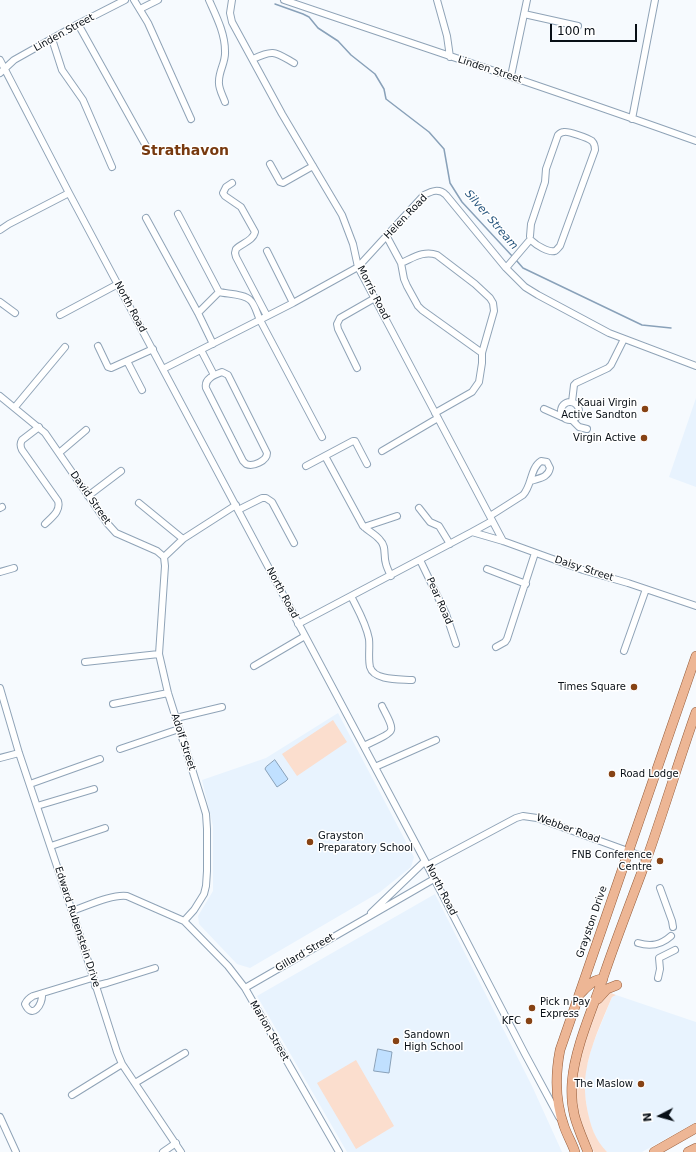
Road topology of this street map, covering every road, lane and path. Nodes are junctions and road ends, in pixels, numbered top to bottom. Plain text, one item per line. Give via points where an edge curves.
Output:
1 (125, 0) edge
2 (134, 0) edge
3 (158, 0) edge
4 (209, 0) edge
5 (232, 0) edge
6 (284, 0) edge
7 (438, 0) edge
8 (527, 0) edge
9 (654, 0) edge
10 (140, 10) junction
11 (524, 14) junction
12 (78, 24) junction
13 (578, 26) dead end
14 (52, 39) junction
15 (450, 57) junction
16 (252, 59) junction
17 (0, 60) edge
18 (294, 63) dead end
19 (2, 71) edge
20 (511, 76) junction
21 (225, 102) dead end
22 (191, 119) dead end
23 (632, 119) junction
24 (696, 141) edge
25 (146, 146) dead end
26 (270, 164) dead end
27 (112, 166) dead end
28 (313, 166) junction
29 (232, 183) dead end
30 (69, 193) junction
31 (178, 214) dead end
32 (146, 218) dead end
33 (0, 230) edge
34 (386, 237) junction
35 (530, 239) junction
36 (267, 251) dead end
37 (401, 263) junction
38 (358, 267) junction
39 (506, 268) junction
40 (118, 284) junction
41 (219, 292) junction
42 (375, 298) junction
43 (0, 302) edge
44 (293, 303) junction
45 (15, 313) dead end
46 (198, 313) junction
47 (60, 315) dead end
48 (267, 316) junction
49 (260, 320) junction
50 (624, 339) junction
51 (213, 344) junction
52 (64, 346) dead end
53 (98, 346) dead end
54 (153, 349) junction
55 (201, 350) junction
56 (482, 353) junction
57 (127, 361) junction
58 (696, 366) edge
59 (357, 368) dead end
60 (163, 369) junction
61 (214, 375) junction
62 (142, 390) dead end
63 (0, 396) edge
64 (572, 402) junction
65 (15, 407) junction
66 (544, 409) dead end
67 (437, 415) junction
68 (562, 417) junction
69 (572, 420) junction
70 (39, 427) junction
71 (586, 429) dead end
72 (86, 430) dead end
73 (322, 437) dead end
74 (382, 450) dead end
75 (59, 453) junction
76 (326, 456) junction
77 (367, 464) dead end
78 (306, 466) dead end
79 (121, 471) dead end
80 (531, 481) dead end
81 (88, 496) junction
82 (139, 503) dead end
83 (237, 508) junction
84 (419, 508) dead end
85 (397, 516) dead end
86 (491, 519) junction
87 (45, 524) dead end
88 (364, 527) junction
89 (472, 532) junction
90 (183, 539) junction
91 (503, 541) junction
92 (294, 543) dead end
93 (450, 544) junction
94 (535, 553) junction
95 (164, 557) junction
96 (420, 560) junction
97 (14, 568) dead end
98 (487, 569) dead end
99 (0, 572) edge
100 (391, 576) junction
101 (526, 584) junction
102 (646, 589) junction
103 (351, 596) junction
104 (696, 606) edge
105 (298, 624) junction
106 (305, 636) junction
107 (456, 644) dead end
108 (496, 647) dead end
109 (624, 651) dead end
110 (159, 654) junction
111 (696, 656) edge
112 (85, 662) dead end
113 (254, 666) dead end
114 (412, 680) dead end
115 (0, 688) edge
116 (168, 693) junction
117 (113, 704) dead end
118 (382, 706) dead end
119 (222, 707) dead end
120 (696, 712) edge
121 (176, 718) junction
122 (179, 729) junction
123 (436, 740) dead end
124 (364, 746) junction
125 (120, 749) dead end
126 (19, 752) junction
127 (0, 758) edge
128 (100, 759) dead end
129 (375, 767) junction
130 (30, 784) junction
131 (94, 788) dead end
132 (37, 806) junction
133 (105, 828) dead end
134 (51, 846) junction
135 (629, 851) junction
136 (647, 858) junction
137 (427, 863) junction
138 (434, 879) junction
139 (660, 888) dead end
140 (72, 911) junction
141 (366, 918) junction
142 (184, 921) junction
143 (674, 927) dead end
144 (671, 936) dead end
145 (638, 943) dead end
146 (674, 950) dead end
147 (155, 968) dead end
148 (92, 978) junction
149 (658, 978) dead end
150 (603, 979) junction
151 (617, 985) dead end
152 (95, 986) junction
153 (244, 988) junction
154 (42, 994) dead end
155 (578, 995) junction
156 (594, 1006) junction
157 (185, 1053) dead end
158 (122, 1064) junction
159 (134, 1083) junction
160 (72, 1095) dead end
161 (573, 1114) junction
162 (0, 1117) edge
163 (564, 1127) junction
164 (696, 1128) edge
165 (176, 1144) junction
166 (696, 1148) edge
167 (574, 1150) edge
168 (16, 1152) edge
169 (163, 1152) edge
170 (181, 1152) edge
171 (339, 1152) edge
172 (588, 1152) edge
173 (594, 1152) edge
174 (654, 1152) edge
175 (688, 1152) edge

1 - 12 street, Linden Street
2 - 10 street
3 - 10 street
4 - 21 street via 225,43 225,60 218,81
5 - 16 street, Morris Road via 231,19
6 - 15 street, Linden Street
7 - 15 street
8 - 11 street
9 - 23 street
10 - 22 street
11 - 13 street
11 - 20 street
12 - 14 street, Linden Street
12 - 25 street
14 - 19 street, Linden Street via 14,60
14 - 27 street via 62,70 83,100
15 - 20 street, Linden Street
16 - 18 street via 274,52
16 - 28 street, Morris Road
17 - 19 street, North Road
19 - 30 street, North Road
20 - 23 street, Linden Street
23 - 24 street, Linden Street
26 - 28 street via 283,183
28 - 38 street, Morris Road via 345,220
29 - 48 street via 226,187 225,196 241,207 255,232 252,238 236,249 236,257
30 - 33 street
30 - 40 street, North Road
31 - 41 street
32 - 46 street
34 - 37 street
34 - 38 street, Helen Road
34 - 39 street, Helen Road via 424,195 433,191 442,192
35 - 35 street via 531,224 558,135 566,132 592,141 595,150 560,246 552,252
35 - 39 street
36 - 44 street
37 - 56 street via 404,279 418,306
37 - 56 street via 423,253 437,255 490,298 494,311
38 - 42 street, Morris Road
38 - 44 street, Helen Road
39 - 50 street, Helen Road via 533,292
40 - 47 street
40 - 54 street, North Road
41 - 46 street
41 - 49 street via 248,298
42 - 59 street via 338,321 338,329
42 - 67 street, Morris Road
43 - 45 street
44 - 48 street, Helen Road
46 - 51 street
48 - 49 street, Helen Road
49 - 51 street, Helen Road
49 - 73 street
50 - 58 street, Helen Road
50 - 64 street via 608,368 574,385
51 - 55 street, Helen Road
52 - 65 street
53 - 57 street via 109,368
54 - 57 street
54 - 60 street, North Road
55 - 60 street, Helen Road
55 - 61 street
56 - 67 street via 479,382 475,389
57 - 62 street
60 - 83 street, North Road
61 - 61 street via 224,372 228,376 266,449 267,456 252,465 243,461 206,388 205,383
63 - 65 street, David Street
64 - 68 street via 562,406
64 - 69 street via 580,411
65 - 70 street, David Street
66 - 68 street
67 - 74 street
67 - 86 street, Morris Road
68 - 69 street
69 - 71 street via 579,427
70 - 75 street, David Street
70 - 87 street via 22,440 20,446 58,501 59,510
72 - 75 street
75 - 81 street, David Street
76 - 77 street via 355,441
76 - 78 street
76 - 88 street
79 - 81 street
80 - 86 street via 523,495
81 - 95 street, David Street via 116,533 157,551
82 - 90 street
83 - 90 street
83 - 92 street via 266,498 272,502
83 - 105 street, North Road
84 - 93 street via 430,522 439,526
85 - 88 street
86 - 89 street
86 - 91 street, Morris Road
88 - 100 street via 383,544 385,563
89 - 91 street, Daisy Street
89 - 93 street
90 - 95 street
91 - 94 street, Daisy Street
93 - 96 street
94 - 101 street
94 - 102 street, Daisy Street
95 - 110 street, Adolf Street
96 - 100 street
96 - 107 street, Pear Road via 446,614
97 - 99 street
98 - 101 street
100 - 103 street
101 - 108 street via 507,639
102 - 104 street, Daisy Street
102 - 109 street
103 - 105 street
103 - 114 street via 365,623 372,671 389,679
105 - 106 street, North Road
106 - 113 street
106 - 124 street, North Road
110 - 112 street
110 - 116 street, Adolf Street
111 - 135 main road, Grayston Drive
115 - 126 street, Edward Rubenstein Drive
116 - 117 street
116 - 121 street, Adolf Street
118 - 124 street via 391,726 390,732
119 - 121 street
120 - 136 main road
121 - 122 street, Adolf Street
122 - 125 street
122 - 142 street, Adolf Street via 206,814 207,829 204,894
123 - 129 street
124 - 129 street, North Road
126 - 127 street
126 - 130 street, Edward Rubenstein Drive
128 - 130 street
129 - 137 street, North Road
130 - 132 street, Edward Rubenstein Drive
131 - 132 street
132 - 134 street, Edward Rubenstein Drive
133 - 134 street
134 - 140 street, Edward Rubenstein Drive
135 - 136 street, Webber Road
135 - 137 street, Webber Road via 537,818 523,816
135 - 155 main road, Grayston Drive
136 - 150 main road
137 - 138 street, North Road
137 - 141 street, Gillard Street
138 - 141 street, Gillard Street
138 - 163 street, North Road
139 - 143 street
140 - 142 street via 121,895
140 - 148 street, Edward Rubenstein Drive
141 - 153 street, Gillard Street
142 - 153 street, Marion Street via 228,966
144 - 145 street via 663,942 648,946
146 - 149 street via 659,958
147 - 152 street
148 - 152 street, Edward Rubenstein Drive
148 - 154 street
150 - 155 main road via 593,982
150 - 156 main road
151 - 156 main road via 607,989
152 - 158 street, Edward Rubenstein Drive
153 - 171 street, Marion Street
155 - 163 main road, Grayston Drive via 562,1040 557,1068 557,1100
156 - 161 main road via 574,1064
157 - 159 street
158 - 159 street, Edward Rubenstein Drive
158 - 160 street
159 - 165 street, Edward Rubenstein Drive
161 - 172 main road
161 - 173 main road
162 - 168 street
163 - 167 main road, Grayston Drive
164 - 174 main road
165 - 169 street
165 - 170 street, Edward Rubenstein Drive
166 - 175 main road

